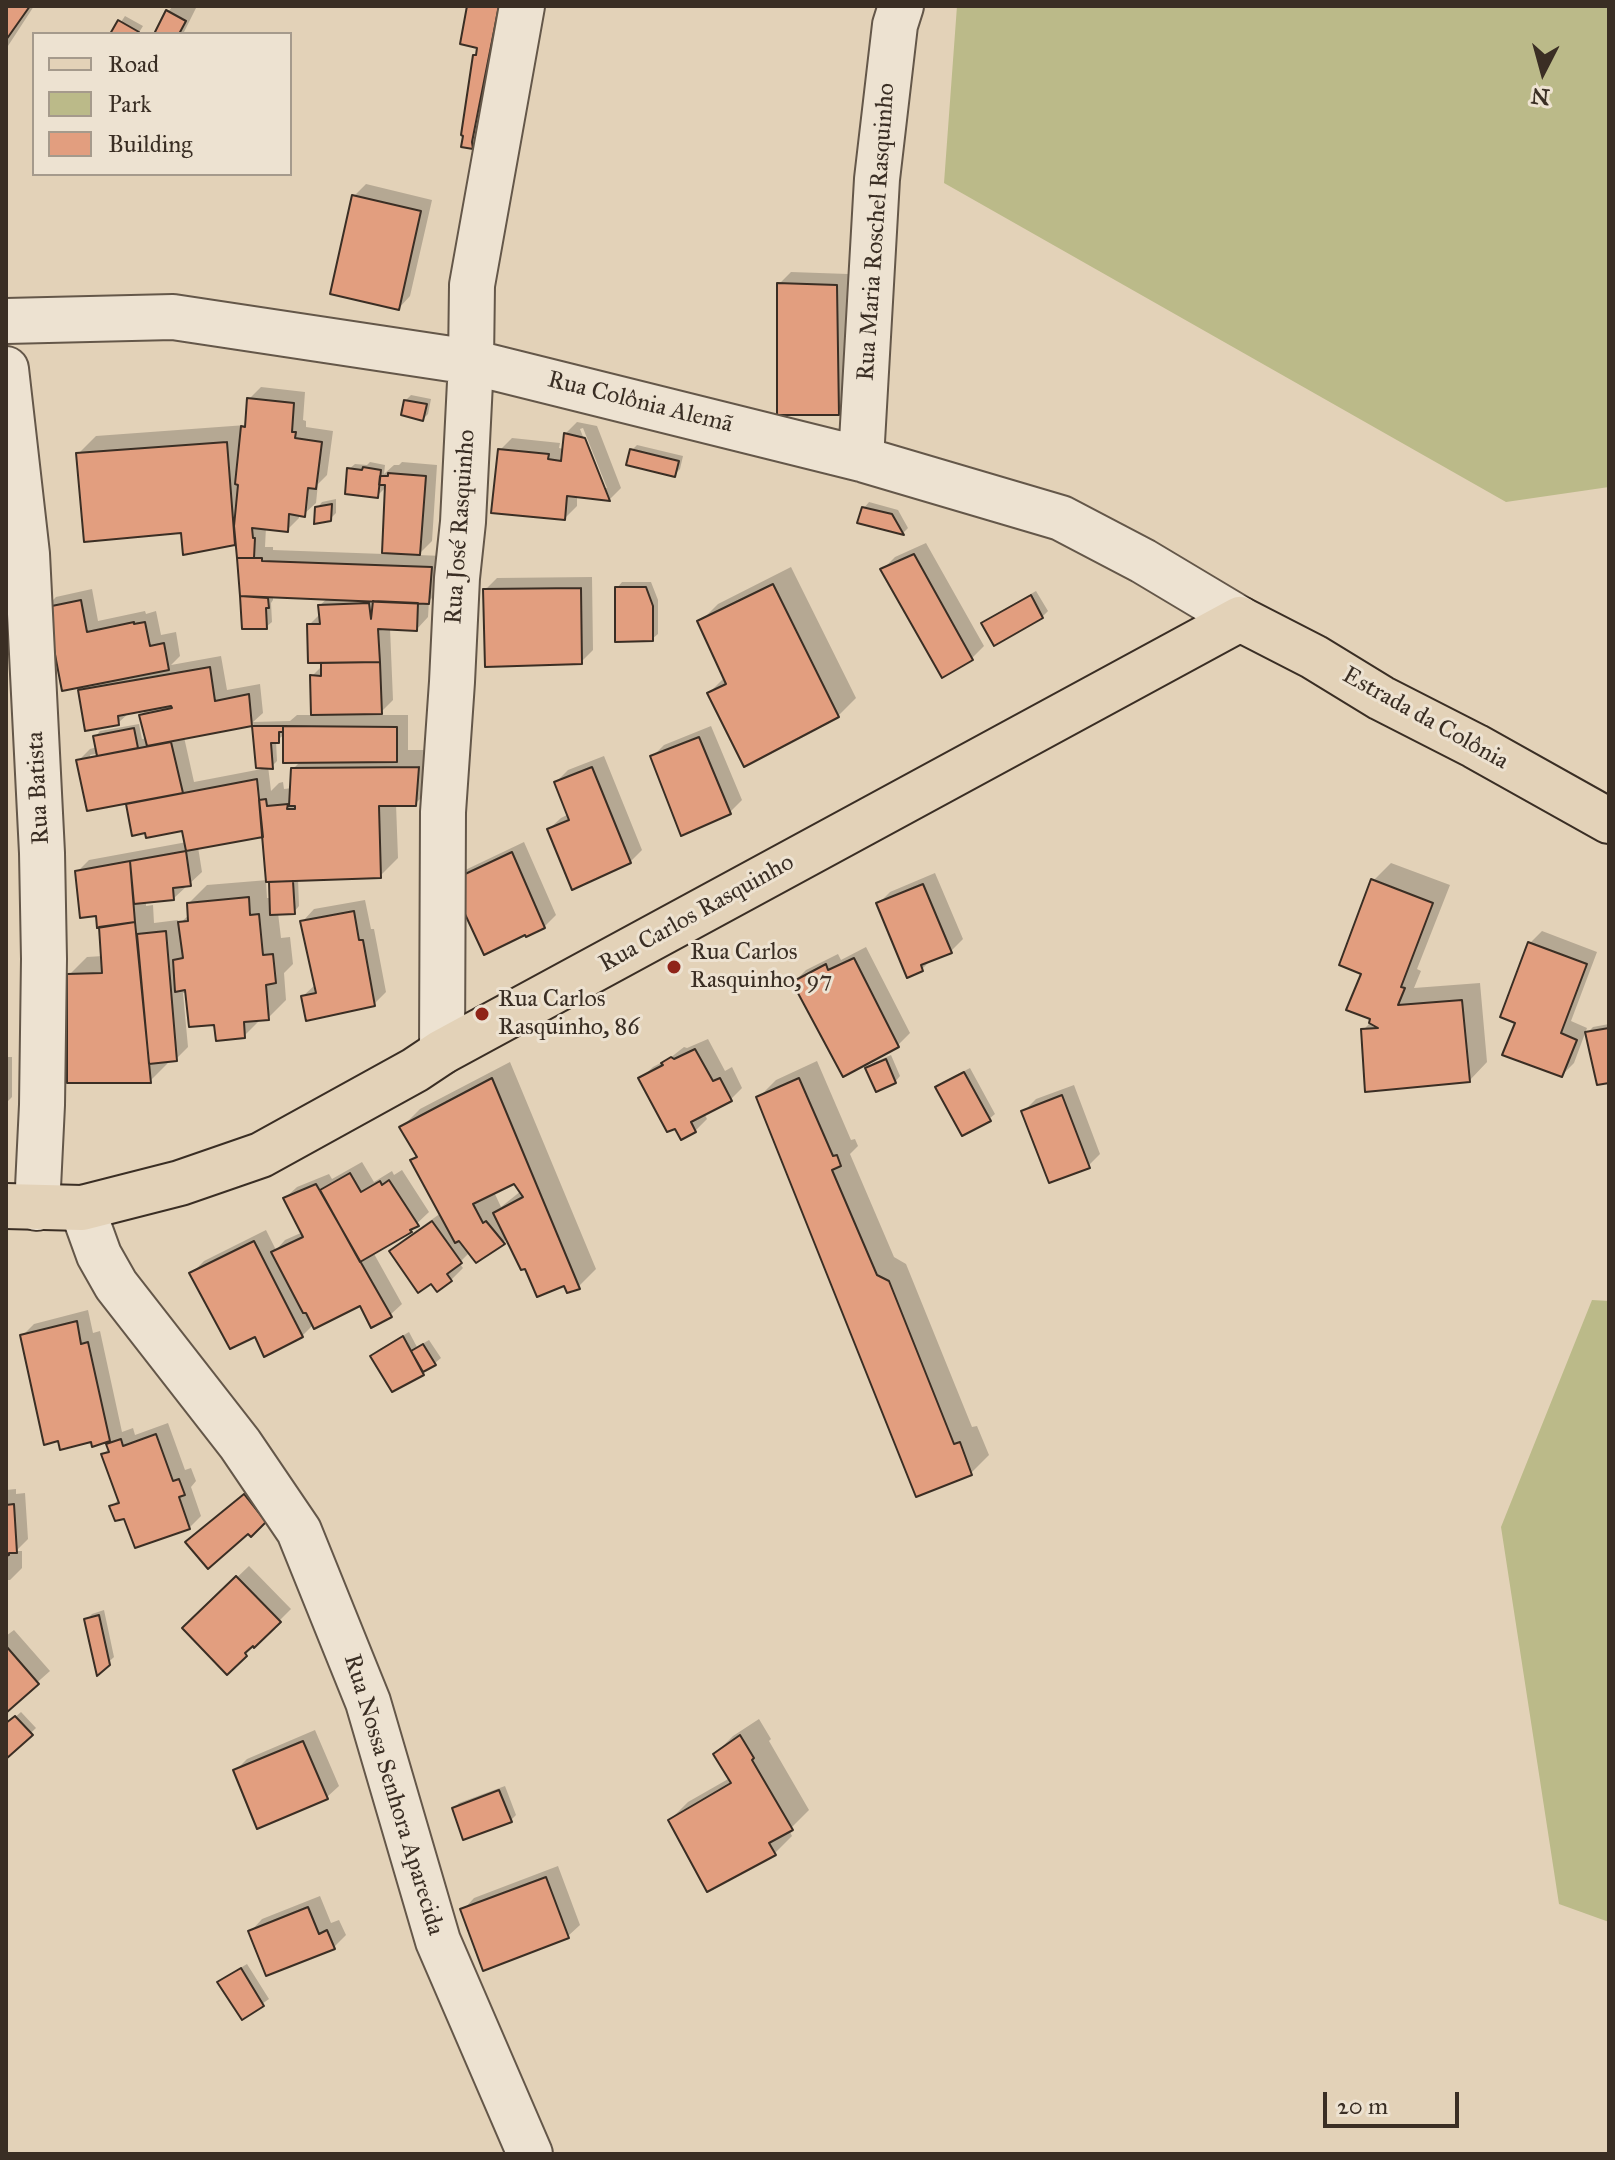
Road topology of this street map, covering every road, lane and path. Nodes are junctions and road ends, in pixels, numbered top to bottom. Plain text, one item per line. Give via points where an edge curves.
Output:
1 (522, 6) edge
2 (901, 6) edge
3 (6, 321) edge
4 (471, 362) junction
5 (6, 369) edge
6 (861, 459) junction
7 (1240, 619) junction
8 (1609, 821) edge
9 (442, 1052) junction
10 (21, 1207) edge
11 (82, 1208) junction
12 (530, 2154) edge

1 - 4 street, Rua José Rasquinho via 472,285
2 - 6 street, Rua Maria Roschel Rasquinho via 877,179
3 - 4 street, Rua Colônia Alemã via 173,317
4 - 6 street, Rua Colônia Alemã
4 - 9 street, Rua José Rasquinho via 443,812
5 - 10 street, Rua Batista via 27,554 44,959 43,1047
6 - 7 street, Rua Colônia Alemã via 1061,518
7 - 8 main road, Estrada da Colônia
7 - 9 main road, Rua Carlos Rasquinho
9 - 11 main road, Rua Carlos Rasquinho via 261,1155
10 - 11 main road, Rua Carlos Rasquinho
11 - 12 street, Rua Nossa Senhora Aparecida via 116,1285 240,1444 299,1531 368,1702 438,1941

